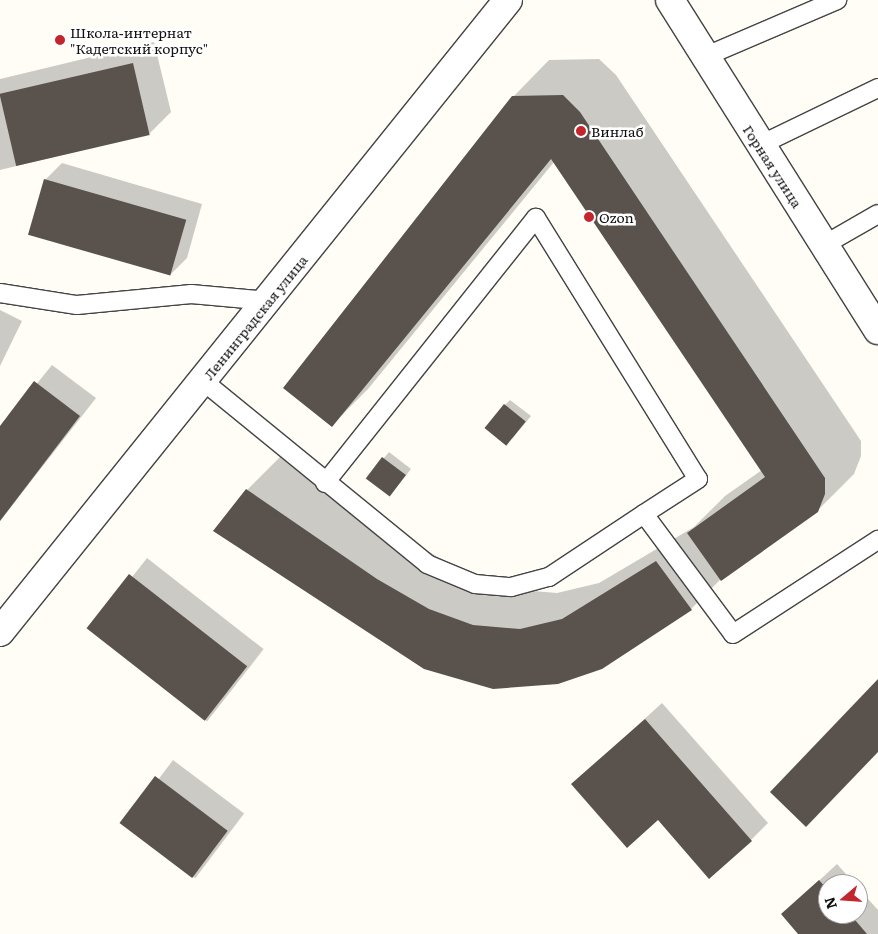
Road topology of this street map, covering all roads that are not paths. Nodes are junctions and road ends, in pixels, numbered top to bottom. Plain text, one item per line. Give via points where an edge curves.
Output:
1 (508, 0) edge
2 (670, 0) edge
3 (837, 0) edge
4 (704, 57) junction
5 (878, 88) edge
6 (760, 145) junction
7 (878, 214) edge
8 (824, 245) junction
9 (0, 293) edge
10 (269, 301) junction
11 (878, 330) edge
12 (204, 381) junction
13 (325, 483) junction
14 (644, 514) junction
15 (878, 540) edge
16 (0, 632) edge

1 - 10 street, Ленинградская улица
2 - 4 street, Горная улица
3 - 4 lane
4 - 6 street, Горная улица
5 - 6 lane
6 - 8 street, Горная улица
7 - 8 lane
8 - 11 street, Горная улица
9 - 10 lane via 77,305 190,294
10 - 12 street, Ленинградская улица
12 - 13 lane
12 - 16 street, Ленинградская улица
13 - 14 lane via 427,564 475,584 511,587 549,577
13 - 14 lane via 536,218 698,479
14 - 15 lane via 732,634

